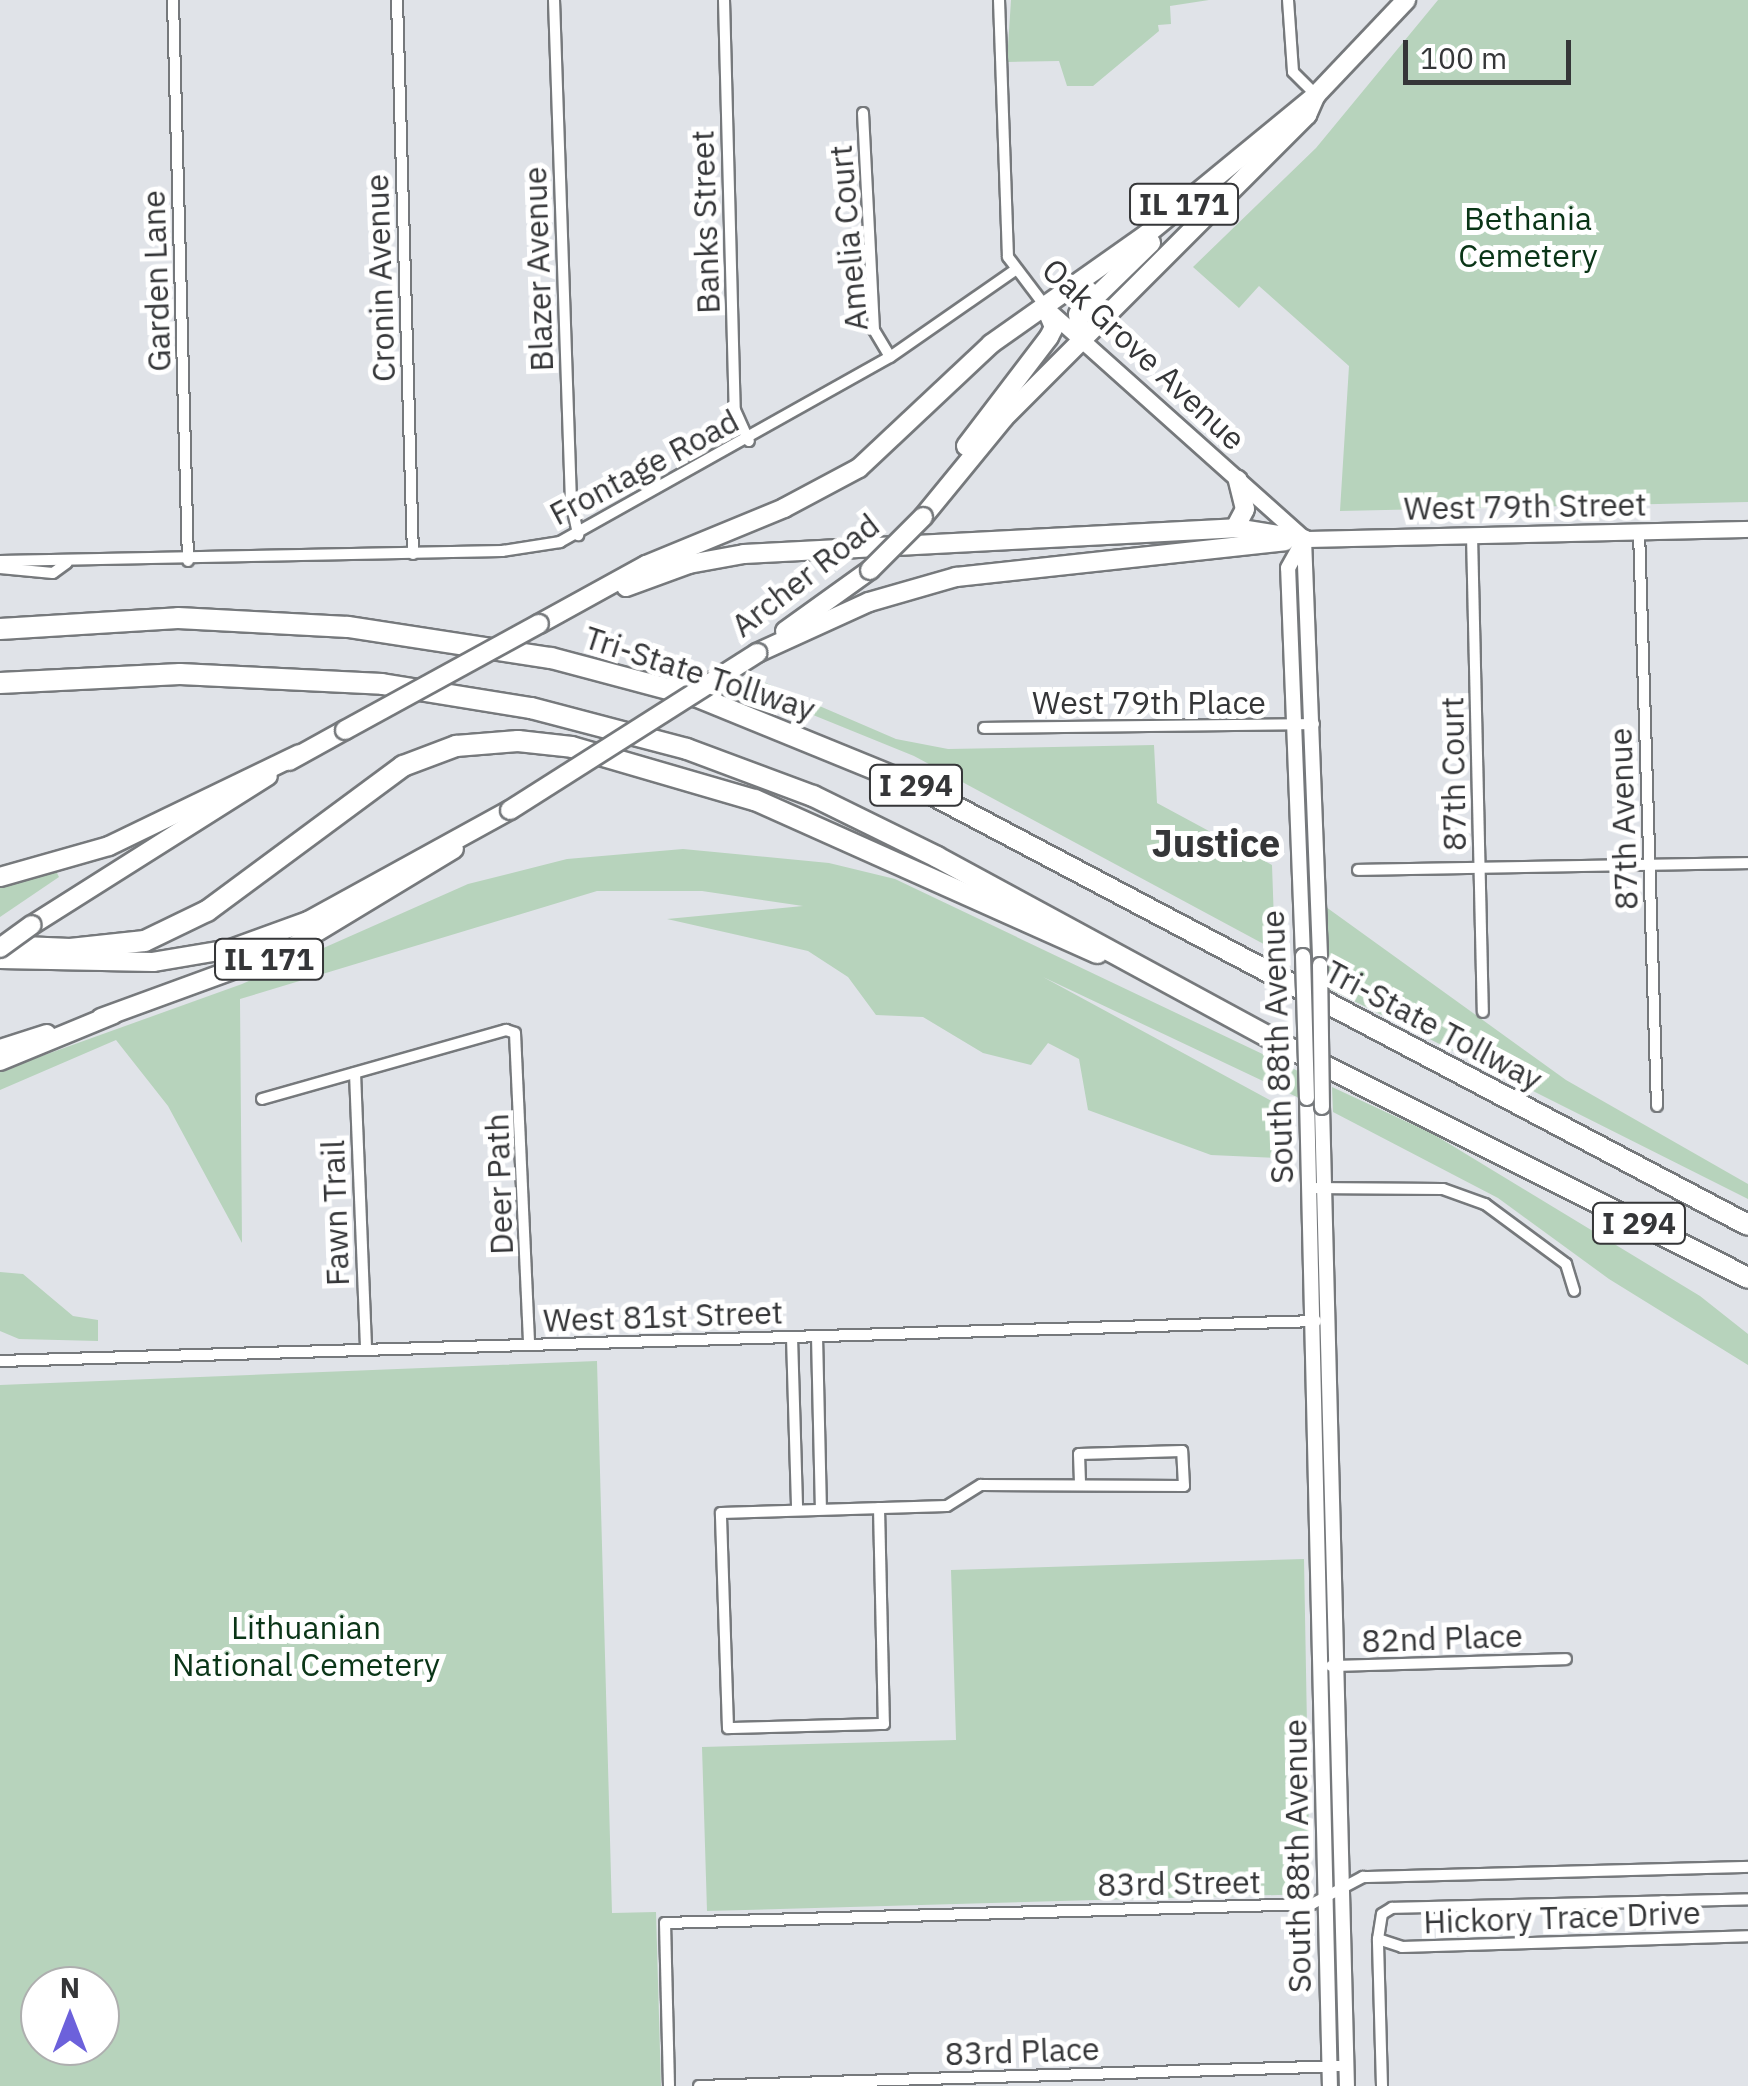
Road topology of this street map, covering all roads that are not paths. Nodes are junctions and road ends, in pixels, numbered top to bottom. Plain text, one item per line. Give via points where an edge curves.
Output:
1 (173, 0) edge
2 (397, 0) edge
3 (554, 0) edge
4 (724, 0) edge
5 (999, 0) edge
6 (1288, 0) edge
7 (1406, 0) edge
8 (1316, 95) junction
9 (862, 113) dead end
10 (1196, 194) junction
11 (1015, 270) junction
12 (1044, 306) junction
13 (1080, 340) junction
14 (890, 357) junction
15 (749, 441) junction
16 (1238, 480) junction
17 (945, 486) junction
18 (1235, 528) junction
19 (1748, 528) edge
20 (1639, 531) junction
21 (578, 535) junction
22 (1472, 535) junction
23 (1304, 538) junction
24 (414, 554) junction
25 (188, 562) junction
26 (67, 564) junction
27 (0, 565) edge
28 (577, 606) junction
29 (0, 629) edge
30 (757, 653) junction
31 (0, 683) edge
32 (1314, 724) junction
33 (1292, 726) junction
34 (984, 728) dead end
35 (300, 754) junction
36 (510, 810) junction
37 (1748, 862) edge
38 (1650, 865) junction
39 (1480, 867) junction
40 (1358, 870) dead end
41 (0, 877) edge
42 (0, 947) edge
43 (0, 959) edge
44 (1141, 966) junction
45 (1483, 1012) dead end
46 (114, 1014) junction
47 (0, 1049) edge
48 (0, 1061) edge
49 (355, 1074) junction
50 (262, 1099) dead end
51 (1657, 1106) dead end
52 (1316, 1188) junction
53 (1748, 1225) edge
54 (1748, 1278) edge
55 (1574, 1290) dead end
56 (1320, 1321) junction
57 (817, 1336) junction
58 (792, 1337) junction
59 (529, 1345) junction
60 (366, 1350) junction
61 (0, 1361) edge
62 (1080, 1482) junction
63 (880, 1508) junction
64 (820, 1509) junction
65 (796, 1510) junction
66 (1566, 1659) dead end
67 (1320, 1666) junction
68 (1336, 1666) junction
69 (1748, 1867) edge
70 (1343, 1888) junction
71 (1326, 1897) junction
72 (1748, 1899) edge
73 (1748, 1936) edge
74 (1378, 1939) junction
75 (1329, 2066) junction
76 (1347, 2066) junction
77 (669, 2086) edge
78 (698, 2086) edge
79 (1330, 2086) edge
80 (1347, 2086) edge
81 (1382, 2086) edge

1 - 25 street, Garden Lane
2 - 24 street, Cronin Avenue
3 - 21 street, Blazer Avenue via 571,502
4 - 15 street, Banks Street via 735,410
5 - 11 street, Oak Grove Avenue via 1004,234
6 - 8 street via 1294,72
7 - 8 main road, Archer Road / IL 171
8 - 10 main road, Archer Road / IL 171
8 - 13 main road, Archer Road / IL 171 via 1306,116
9 - 14 street, Amelia Court via 874,330
10 - 12 main road, Archer Road / IL 171
10 - 13 main road via 1078,314
11 - 12 street, Oak Grove Avenue
11 - 14 street, Frontage Road
12 - 13 main road, Oak Grove Avenue
12 - 17 main road via 1052,319 1049,337 1023,363
12 - 28 main road, Archer Road / IL 171 via 991,344 846,476
13 - 16 main road, Oak Grove Avenue
13 - 17 main road, Archer Road / IL 171
14 - 15 street, Frontage Road
15 - 21 street, Frontage Road
16 - 18 main road via 1245,510
16 - 23 main road, Oak Grove Avenue
17 - 30 main road, Archer Road / IL 171, bridge via 870,570
18 - 23 main road
18 - 28 main road via 744,554 674,569
19 - 20 main road, West 79th Street
20 - 22 main road, West 79th Street
20 - 38 street, 87th Avenue
21 - 24 street, Frontage Road via 538,548
22 - 23 main road, West 79th Street
22 - 39 street, 87th Court
23 - 30 main road via 956,578 870,602
23 - 32 street, South 88th Avenue
23 - 33 street, South 88th Avenue via 1288,568
24 - 25 street, Frontage Road
25 - 26 street, Frontage Road
26 - 27 street via 53,556
26 - 27 street via 53,573
28 - 35 main road, bridge
29 - 53 highway, Tri-State Tollway / I 294 via 178,618 348,626 551,658 698,696 918,786
30 - 36 main road, Archer Road / IL 171, bridge
31 - 44 highway, I 294 via 264,674 531,708 686,749 813,796
32 - 33 street, West 79th Place
32 - 52 street, South 88th Avenue, bridge via 1322,1107
33 - 34 street, West 79th Place
33 - 52 street, South 88th Avenue, bridge
35 - 41 main road via 109,846
35 - 42 main road, bridge
36 - 43 main road via 308,922 231,949 153,962
36 - 46 main road, Archer Road / IL 171 via 287,950
37 - 38 street
38 - 39 street
38 - 51 street, 87th Avenue
39 - 40 street
39 - 45 street, 87th Court
42 - 44 highway via 146,941 208,912 402,766 456,746 518,741 572,747 755,800 1068,944
44 - 54 highway, I 294 via 1289,1048
46 - 47 main road, Archer Road / IL 171
46 - 48 main road
49 - 50 street
49 - 59 street, Deer Path via 506,1030 520,1043
49 - 60 street, Fawn Trail
52 - 55 street via 1443,1189 1485,1204 1566,1264
52 - 56 street, South 88th Avenue
56 - 57 street, West 81st Street
56 - 67 street, South 88th Avenue
56 - 68 street, South 88th Avenue
57 - 58 street, West 81st Street
57 - 64 street
58 - 59 street, West 81st Street
58 - 65 street
59 - 60 street, West 81st Street
60 - 61 street, West 81st Street
62 - 62 street via 1090,1490 1184,1486 1182,1451 1079,1454
62 - 63 street via 982,1485 946,1506
63 - 64 street
63 - 65 street via 884,1724 728,1728 721,1513
64 - 65 street
66 - 68 street, 82nd Place
67 - 68 street, 82nd Place
67 - 71 street, South 88th Avenue
68 - 70 street, South 88th Avenue
69 - 70 street, 83rd Street via 1362,1877
70 - 71 street, 83rd Street
70 - 76 street, South 88th Avenue
71 - 75 street, South 88th Avenue
71 - 77 street, 83rd Street via 1294,1905 666,1923
72 - 74 street via 1392,1908 1382,1914
73 - 74 street, Hickory Trace Drive via 1402,1947
74 - 81 street
75 - 76 street, 83rd Place
75 - 78 street, 83rd Place
75 - 79 street, South 88th Avenue
76 - 80 street, South 88th Avenue

